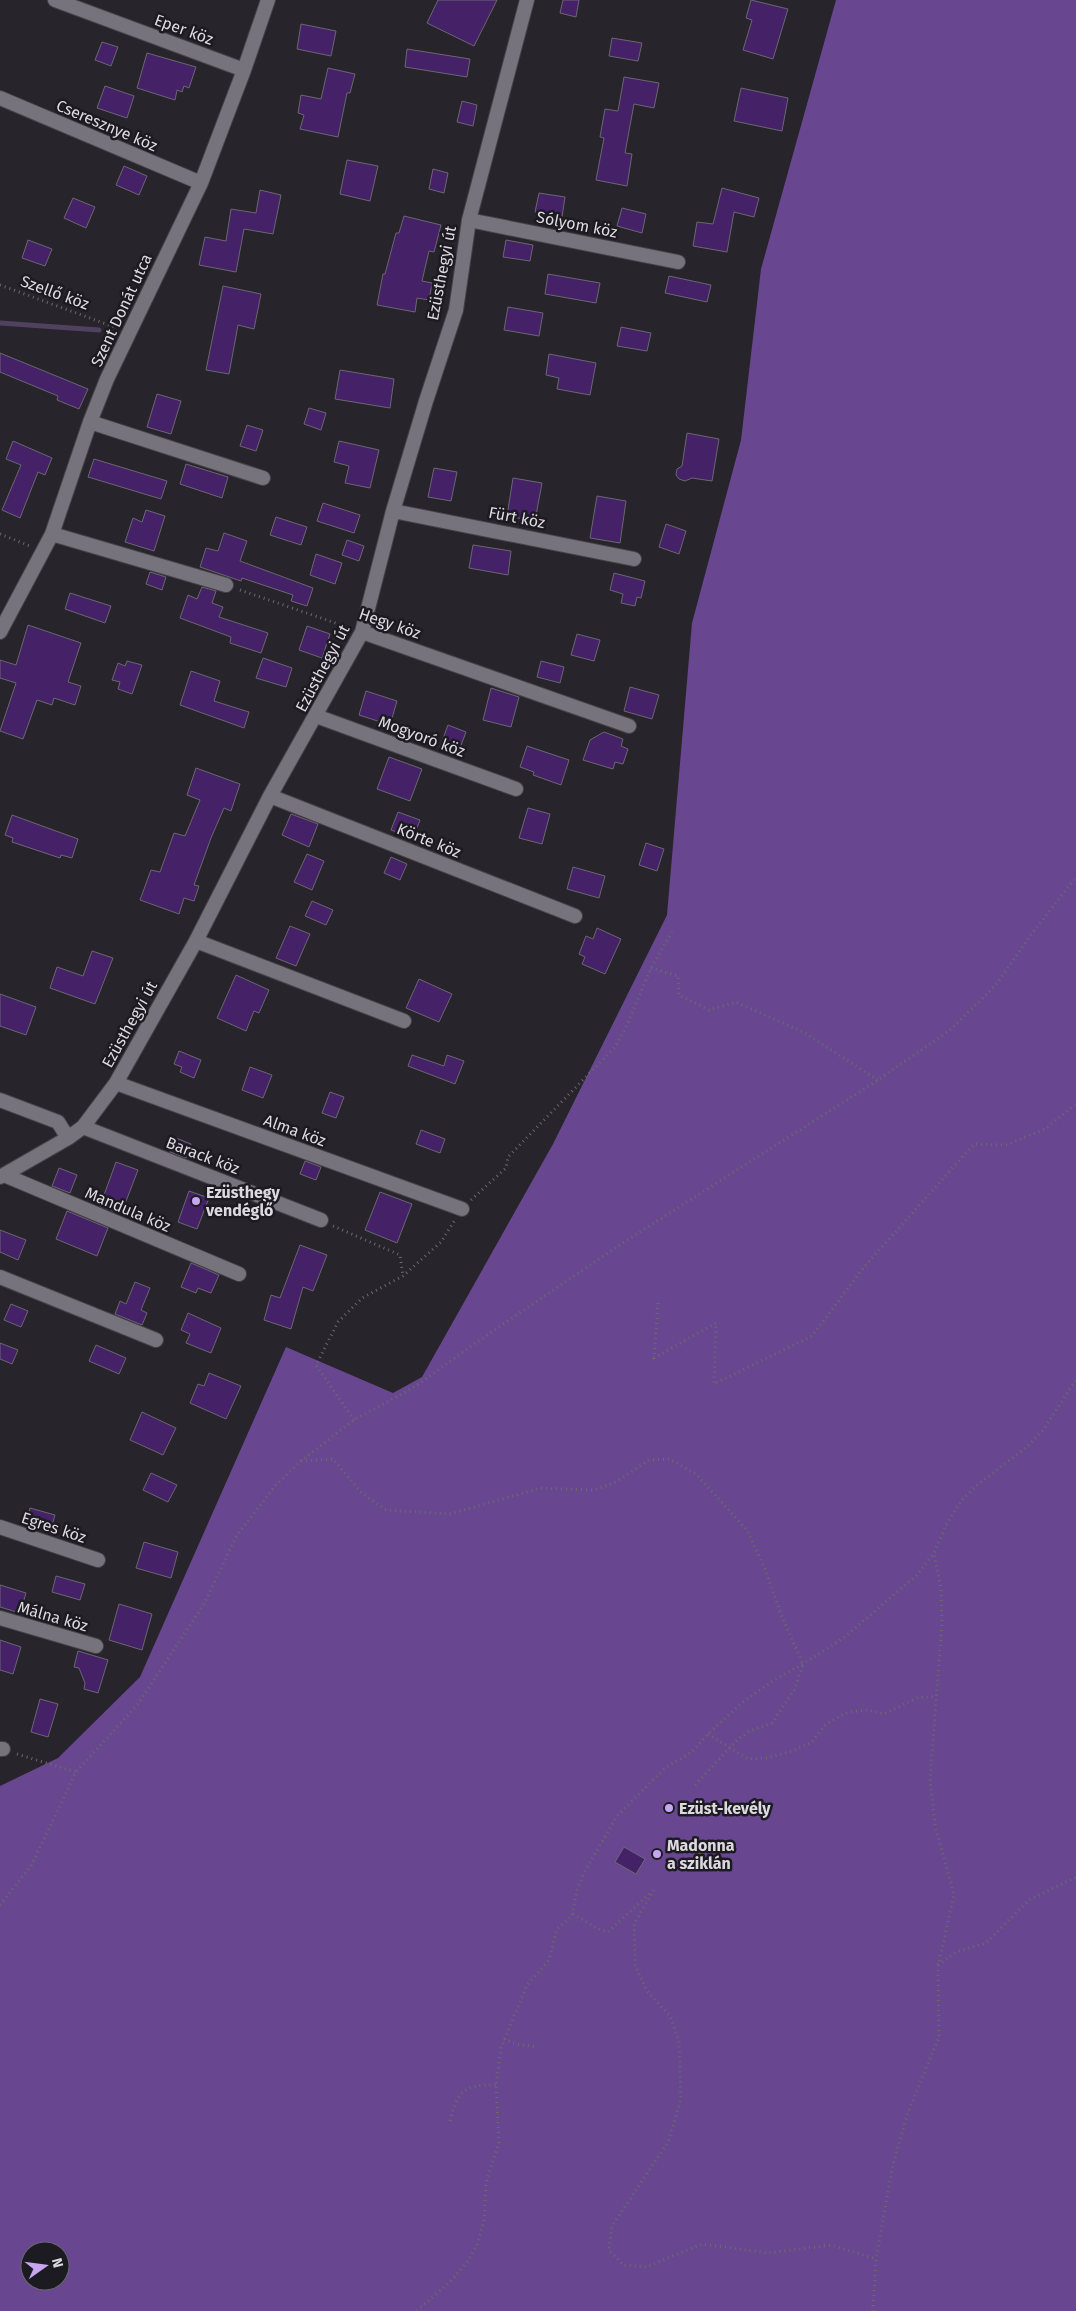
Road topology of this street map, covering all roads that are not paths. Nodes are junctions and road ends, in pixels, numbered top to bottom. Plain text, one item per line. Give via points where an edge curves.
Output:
1 (55, 0) edge
2 (268, 0) edge
3 (527, 0) edge
4 (244, 70) junction
5 (0, 98) edge
6 (201, 183) junction
7 (469, 220) junction
8 (678, 262) dead end
9 (90, 422) junction
10 (263, 478) dead end
11 (393, 511) junction
12 (52, 534) junction
13 (634, 558) dead end
14 (226, 585) road end
15 (0, 632) edge
16 (362, 632) junction
17 (316, 716) junction
18 (629, 726) dead end
19 (516, 789) dead end
20 (270, 796) junction
21 (575, 916) dead end
22 (196, 941) junction
23 (404, 1021) dead end
24 (116, 1083) junction
25 (0, 1100) edge
26 (83, 1127) junction
27 (68, 1138) junction
28 (2, 1176) edge
29 (462, 1209) road end
30 (321, 1220) road end
31 (239, 1274) dead end
32 (0, 1277) edge
33 (156, 1340) dead end
34 (0, 1527) edge
35 (98, 1560) dead end
36 (0, 1618) edge
37 (96, 1646) dead end

1 - 4 street, Eper köz
2 - 4 street, Szent Donát utca
3 - 7 street, Ezüsthegyi út
4 - 6 street, Szent Donát utca
5 - 6 street, Cseresznye köz
6 - 9 street, Szent Donát utca
7 - 8 street, Sólyom köz
7 - 11 street, Ezüsthegyi út via 456,310
9 - 10 street
9 - 12 street, Szent Donát utca
11 - 13 street, Fürt köz
11 - 16 street, Ezüsthegyi út
12 - 14 street
12 - 15 street, Szent Donát utca
16 - 17 street, Ezüsthegyi út
16 - 18 street, Hegy köz
17 - 19 street, Mogyoró köz
17 - 20 street, Ezüsthegyi út
20 - 21 street, Körte köz
20 - 22 street, Ezüsthegyi út
22 - 23 street
22 - 24 street, Ezüsthegyi út
24 - 26 street, Ezüsthegyi út
24 - 29 street, Alma köz
25 - 27 street via 58,1122
26 - 27 street, Ezüsthegyi út
26 - 30 street, Barack köz
27 - 28 street, Ezüsthegyi út
28 - 31 street, Mandula köz
32 - 33 street
34 - 35 street, Egres köz
36 - 37 street, Málna köz

